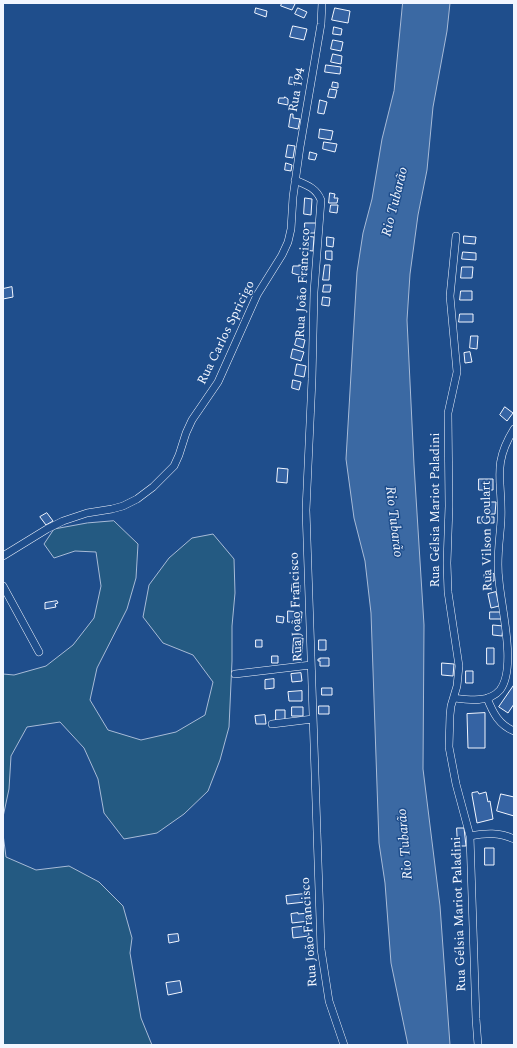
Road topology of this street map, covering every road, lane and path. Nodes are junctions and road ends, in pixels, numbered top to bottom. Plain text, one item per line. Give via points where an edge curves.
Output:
1 (322, 3) edge
2 (295, 180) junction
3 (456, 236) dead end
4 (514, 429) edge
5 (3, 556) edge
6 (3, 586) edge
7 (39, 652) dead end
8 (311, 664) junction
9 (235, 674) dead end
10 (454, 698) junction
11 (487, 698) junction
12 (313, 719) junction
13 (272, 724) dead end
14 (514, 731) edge
15 (470, 836) junction
16 (514, 839) edge
17 (344, 1045) edge
18 (478, 1045) edge

1 - 2 street, Rua 194 via 316,59
2 - 5 street, Rua Carlos Spricigo via 288,242 257,295 218,382 192,420 174,466 153,487 130,502 63,521
2 - 8 street, Rua João Francisco via 313,188 321,200 314,292 306,490
3 - 10 street, Rua Gélsia Mariot Paladini via 450,296 457,372 448,413 447,563 448,592 459,666 459,679
4 - 11 street, Rua Vilson Goulart via 502,453 499,476 502,513 498,580 506,623 506,678 495,695
6 - 7 street
8 - 9 street
8 - 12 street, Rua João Francisco
10 - 11 street
10 - 15 street, Rua Gélsia Mariot Paladini via 450,715 449,748
11 - 14 street via 498,720 505,728
12 - 13 street
12 - 17 street, Rua João Francisco via 322,962 329,1001
15 - 16 street via 492,833
15 - 18 street, Rua Gélsia Mariot Paladini

